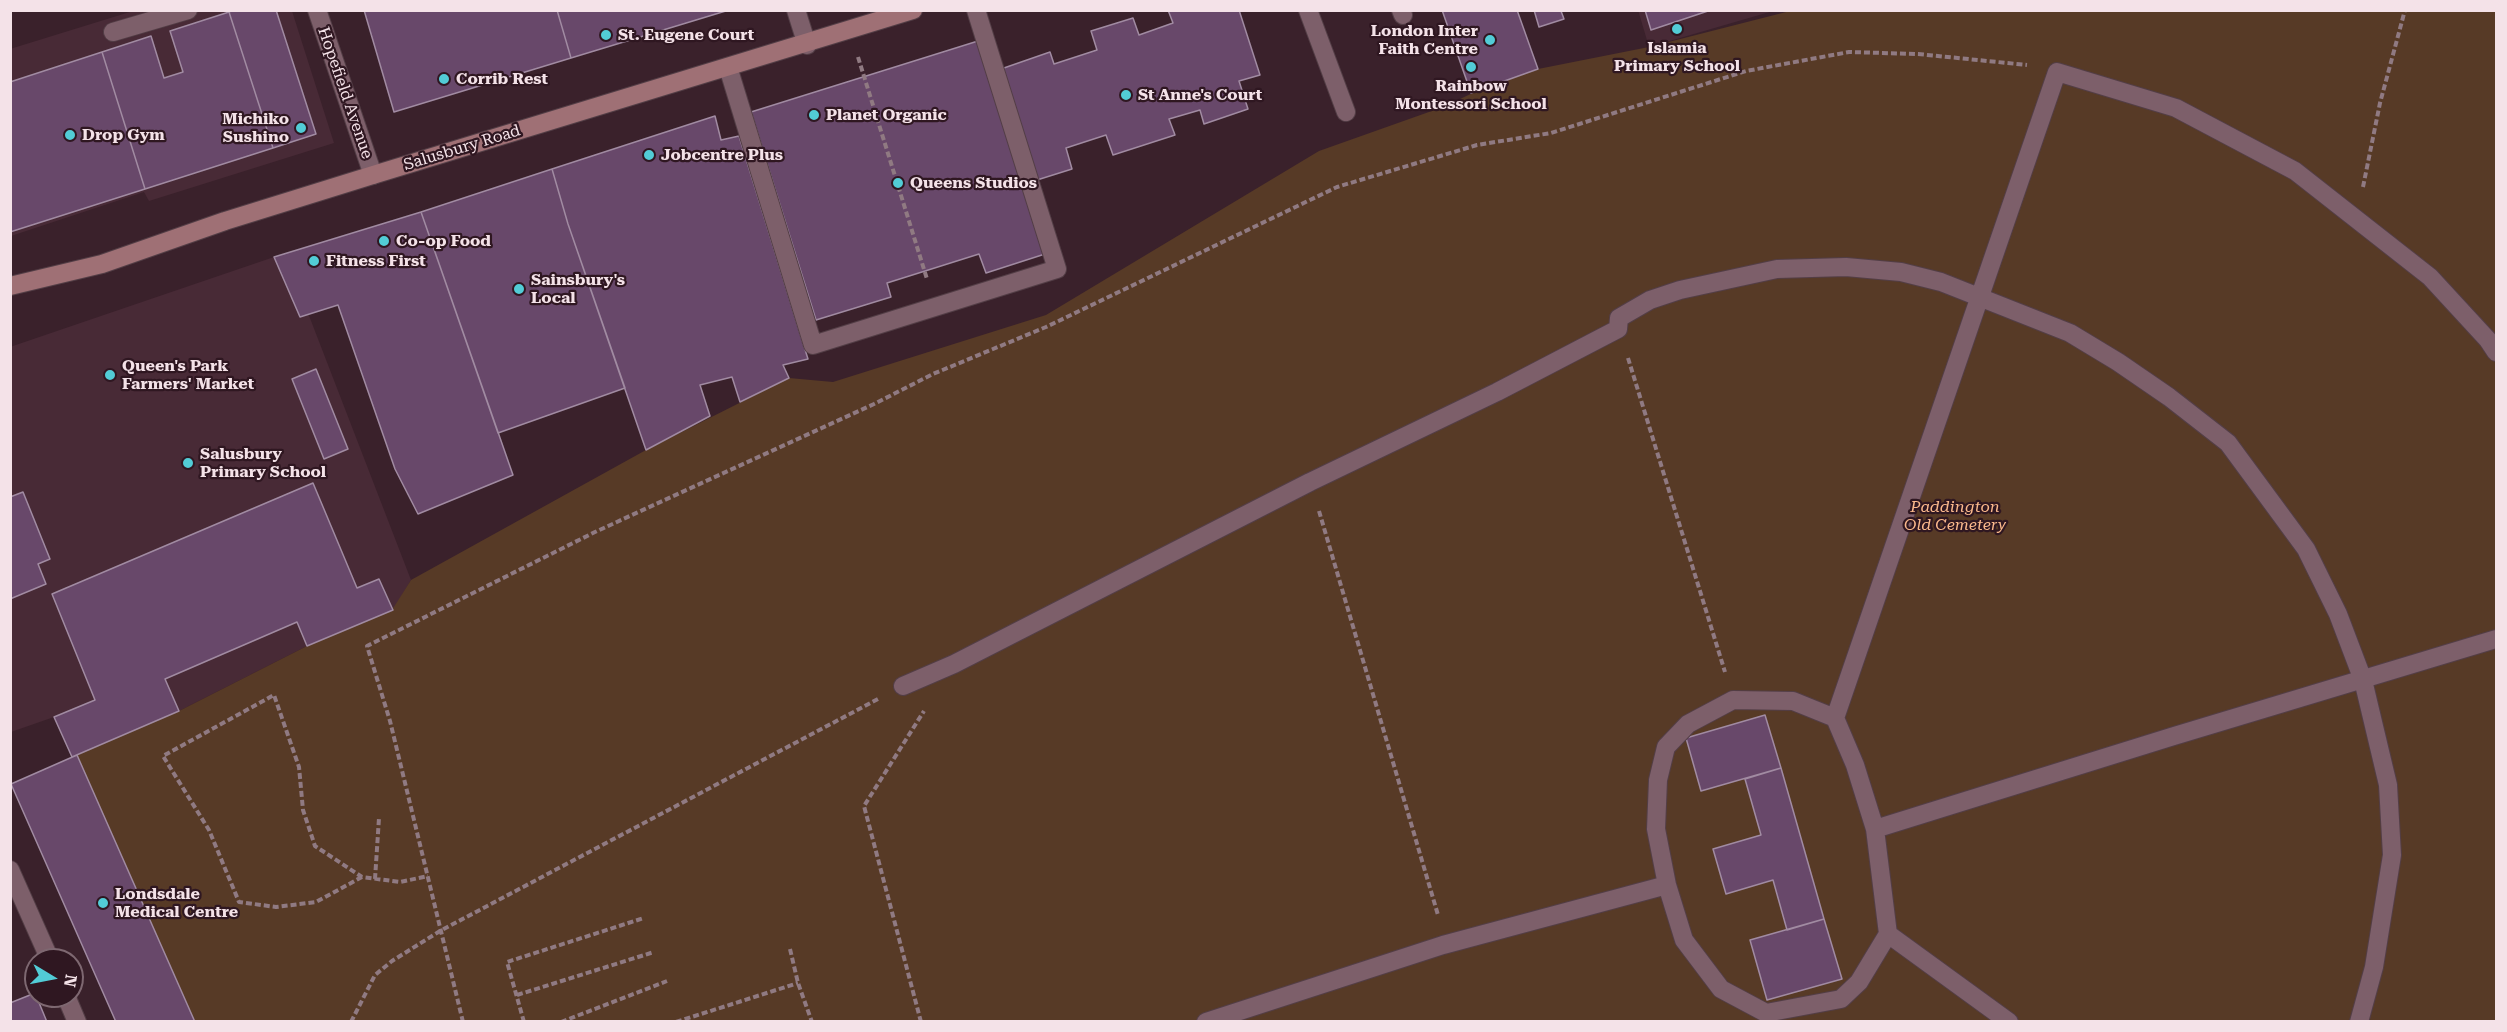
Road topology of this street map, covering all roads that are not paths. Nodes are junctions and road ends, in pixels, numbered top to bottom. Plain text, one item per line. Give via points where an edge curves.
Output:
1 (188, 10) edge
2 (317, 10) edge
3 (796, 10) edge
4 (913, 10) edge
5 (976, 10) edge
6 (1308, 10) edge
7 (113, 32) dead end
8 (807, 45) junction
9 (728, 67) junction
10 (1346, 112) dead end
11 (373, 175) junction
12 (10, 286) edge
13 (1979, 296) junction
14 (2496, 352) edge
15 (2496, 639) edge
16 (2363, 680) junction
17 (903, 686) road end
18 (1835, 718) junction
19 (1875, 830) junction
20 (10, 870) edge
21 (1667, 885) junction
22 (1888, 934) junction
23 (45, 948) edge
24 (1206, 1022) edge
25 (2009, 1022) edge
26 (2359, 1022) edge

1 - 7 street
2 - 11 street, Hopefield Avenue
3 - 8 street
4 - 8 street, Salusbury Road
5 - 9 street via 1057,269 813,345
6 - 10 street
8 - 9 street, Salusbury Road
9 - 11 street, Salusbury Road
11 - 12 street, Salusbury Road via 102,264
13 - 14 street via 2057,72 2176,108 2295,171 2430,277
13 - 16 street via 2070,333 2169,397 2228,443 2307,549
13 - 17 street via 1901,272 1846,267 1777,269 1650,300 1619,318 1618,329 1497,392
13 - 18 street
15 - 16 street
16 - 19 street
16 - 26 street via 2388,785 2392,855 2374,968
18 - 19 street via 1855,765
18 - 21 street via 1794,701 1733,700 1688,724 1665,747 1658,780 1656,829
19 - 22 street
20 - 23 street
21 - 22 street via 1684,940 1721,989 1766,1012 1841,999 1859,982
21 - 24 street via 1443,945
22 - 25 street

